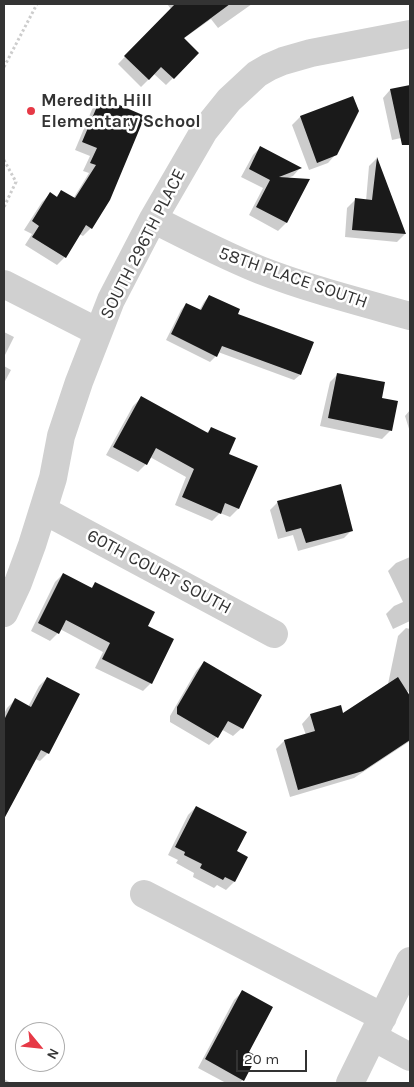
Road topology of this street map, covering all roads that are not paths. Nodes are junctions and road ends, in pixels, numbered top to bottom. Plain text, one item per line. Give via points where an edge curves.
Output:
1 (410, 34) edge
2 (153, 219) junction
3 (4, 284) edge
4 (410, 316) edge
5 (98, 332) junction
6 (43, 510) junction
7 (4, 613) edge
8 (274, 634) dead end
9 (144, 894) dead end
10 (410, 961) edge
11 (378, 1027) junction
12 (410, 1057) edge
13 (350, 1083) edge

1 - 2 street, SOUTH 296TH PLACE via 311,53 283,61 257,74 229,100 204,131
2 - 4 street, 58TH PLACE SOUTH via 262,270
2 - 5 street, SOUTH 296TH PLACE
3 - 5 street
5 - 6 street, SOUTH 296TH PLACE via 61,436
6 - 7 street, SOUTH 296TH PLACE
6 - 8 street, 60TH COURT SOUTH
9 - 11 street
10 - 11 street
11 - 12 street
11 - 13 street

